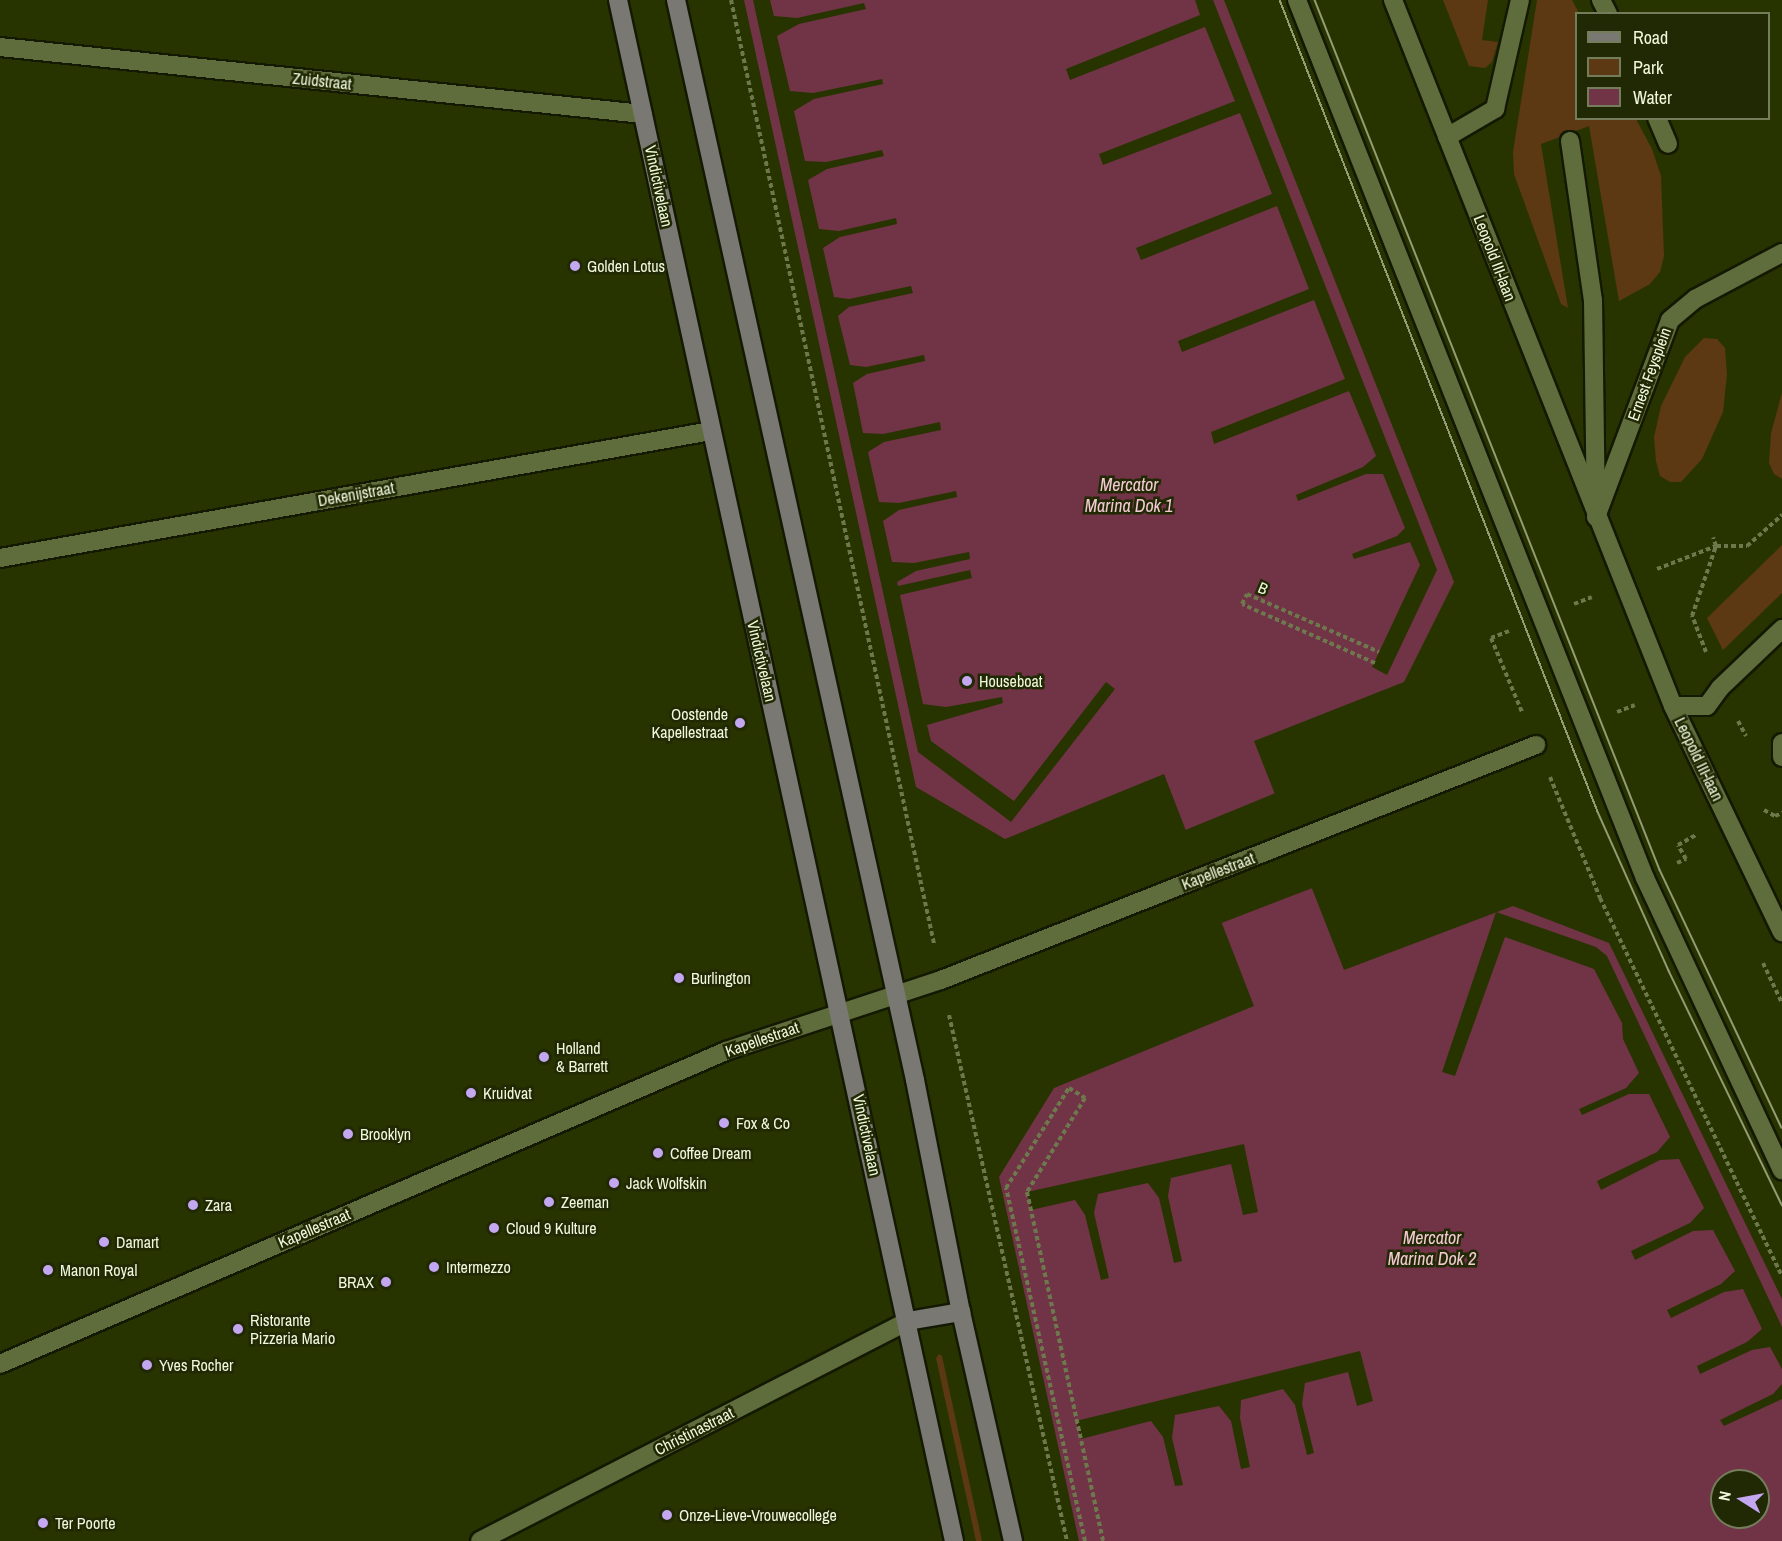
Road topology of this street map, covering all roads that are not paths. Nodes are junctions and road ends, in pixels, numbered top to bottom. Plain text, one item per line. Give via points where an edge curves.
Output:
1 (618, 0) edge
2 (676, 0) edge
3 (1297, 0) edge
4 (1393, 0) edge
5 (1520, 0) edge
6 (0, 47) edge
7 (643, 114) junction
8 (1658, 120) edge
9 (1447, 137) junction
10 (1570, 141) dead end
11 (1668, 144) dead end
12 (1782, 253) edge
13 (711, 431) junction
14 (1596, 517) junction
15 (0, 558) edge
16 (1782, 629) edge
17 (1673, 706) junction
18 (1782, 743) edge
19 (1536, 745) road end
20 (1782, 757) edge
21 (1782, 932) edge
22 (895, 995) junction
23 (841, 1013) junction
24 (1782, 1171) edge
25 (961, 1312) junction
26 (908, 1321) junction
27 (0, 1364) edge
28 (480, 1541) edge
29 (954, 1541) edge
30 (1013, 1541) edge

1 - 7 street, Vindictivelaan
2 - 22 street
3 - 24 street via 1645,878
4 - 9 street, Leopold III-laan
5 - 9 street via 1495,109
6 - 7 street, Zuidstraat
7 - 13 street, Vindictivelaan
8 - 11 street
9 - 14 street, Leopold III-laan
10 - 14 street via 1593,300
12 - 14 street, Ernest Feysplein via 1695,299 1670,320
13 - 15 street, Dekenijstraat
13 - 23 street, Vindictivelaan
14 - 17 street, Leopold III-laan
16 - 17 street via 1720,688 1707,706
17 - 21 street, Leopold III-laan
18 - 20 street
19 - 22 street, Kapellestraat
22 - 23 street, Kapellestraat
22 - 25 street
23 - 26 street, Vindictivelaan
23 - 27 street, Kapellestraat via 726,1051
25 - 26 street
25 - 30 street
26 - 28 street, Christinastraat
26 - 29 street, Vindictivelaan

